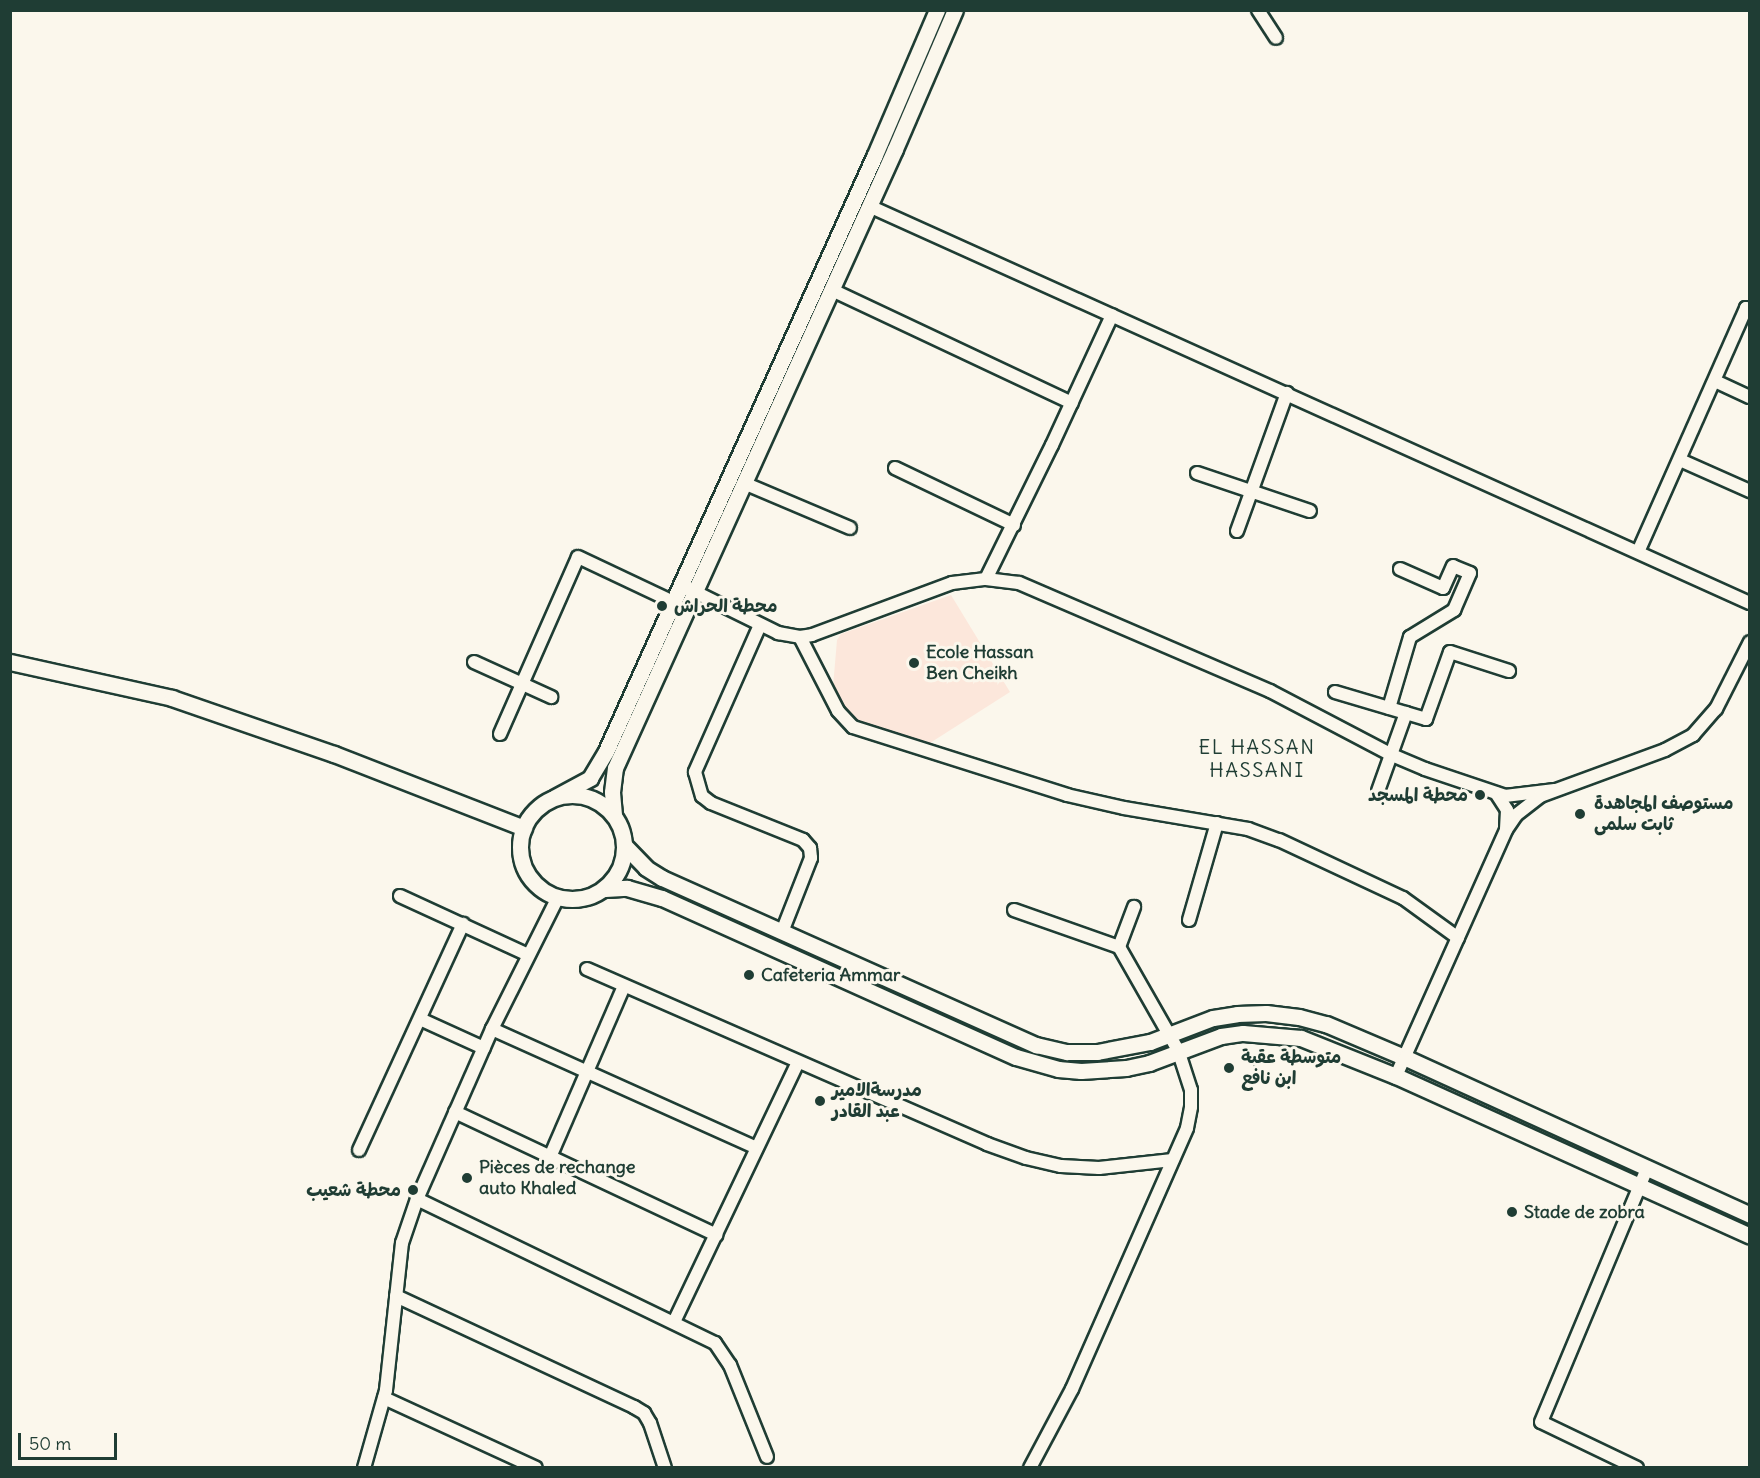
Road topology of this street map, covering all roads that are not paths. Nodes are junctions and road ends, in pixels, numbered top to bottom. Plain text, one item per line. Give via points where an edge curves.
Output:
1 (937, 10) edge
2 (955, 10) edge
3 (1258, 10) edge
4 (1276, 38) dead end
5 (869, 206) junction
6 (832, 290) junction
7 (1749, 309) edge
8 (1112, 315) junction
9 (1715, 381) junction
10 (1287, 393) junction
11 (1749, 397) edge
12 (1072, 403) junction
13 (1680, 460) junction
14 (895, 468) dead end
15 (1197, 473) dead end
16 (744, 483) junction
17 (1251, 491) junction
18 (1749, 491) edge
19 (1310, 511) dead end
20 (1014, 525) junction
21 (850, 528) dead end
22 (1237, 531) dead end
23 (1638, 552) junction
24 (1400, 569) dead end
25 (986, 579) junction
26 (688, 588) junction
27 (673, 602) junction
28 (1749, 603) edge
29 (760, 625) junction
30 (800, 637) junction
31 (1749, 642) edge
32 (10, 662) edge
33 (474, 662) dead end
34 (1509, 671) dead end
35 (521, 683) junction
36 (1335, 692) dead end
37 (551, 697) dead end
38 (1389, 708) junction
39 (1406, 713) junction
40 (500, 734) dead end
41 (1392, 755) junction
42 (1555, 790) junction
43 (1378, 791) dead end
44 (1496, 793) junction
45 (555, 797) junction
46 (614, 815) junction
47 (1217, 823) junction
48 (524, 828) junction
49 (1506, 830) junction
50 (625, 846) junction
51 (605, 889) junction
52 (400, 896) dead end
53 (558, 897) junction
54 (1134, 907) dead end
55 (1014, 910) dead end
56 (1189, 920) dead end
57 (463, 924) junction
58 (782, 932) junction
59 (1458, 938) junction
60 (1119, 947) junction
61 (528, 955) junction
62 (587, 969) dead end
63 (624, 986) junction
64 (420, 1019) junction
65 (492, 1029) junction
66 (1169, 1034) junction
67 (484, 1048) junction
68 (1179, 1052) junction
69 (1406, 1058) junction
70 (798, 1062) junction
71 (588, 1073) junction
72 (1396, 1076) junction
73 (455, 1112) junction
74 (757, 1148) junction
75 (359, 1150) dead end
76 (550, 1157) junction
77 (1173, 1160) junction
78 (1647, 1168) junction
79 (1641, 1186) junction
80 (417, 1199) junction
81 (1749, 1215) edge
82 (716, 1235) junction
83 (1749, 1236) edge
84 (396, 1296) junction
85 (674, 1322) junction
86 (384, 1398) junction
87 (767, 1457) dead end
88 (364, 1467) edge
89 (536, 1467) edge
90 (665, 1467) edge
91 (1030, 1467) edge
92 (1637, 1467) edge

1 - 26 street
2 - 5 street
3 - 4 street
5 - 6 street
5 - 8 street
6 - 12 street
6 - 16 street
7 - 9 street via 1746,308
8 - 10 street
8 - 12 street
9 - 11 street
9 - 13 street
10 - 17 street
10 - 23 street
12 - 20 street
13 - 18 street
13 - 23 street
14 - 20 street
15 - 17 street
16 - 21 street
16 - 26 street
17 - 19 street
17 - 22 street
20 - 25 street
23 - 28 street
24 - 38 street via 1443,588 1454,566 1470,573 1454,610 1410,637
25 - 30 street via 952,583
25 - 41 street via 1044,591 1270,691
26 - 27 street
26 - 29 street
26 - 46 street via 615,768
27 - 35 street via 578,557
27 - 45 street via 590,778
29 - 30 street
29 - 58 street via 695,772 702,796 711,803 803,840 810,848 811,858
30 - 47 street via 838,711 853,727 1067,795
31 - 42 street via 1716,709 1693,735 1665,750
32 - 48 street via 172,698 334,754
33 - 35 street
34 - 39 street via 1450,652 1426,720
35 - 37 street
35 - 40 street
36 - 38 street
38 - 39 street
39 - 41 street
41 - 43 street
41 - 44 street
42 - 44 street via 1525,795
42 - 49 street via 1527,805
44 - 49 street via 1507,810
45 - 46 street via 573,794 591,798
45 - 48 street via 539,806
46 - 50 street
47 - 56 street
47 - 59 street via 1279,840 1367,880 1403,898
48 - 53 street via 520,853 525,870 536,885
49 - 59 street
50 - 51 street via 617,876
50 - 58 street via 662,878
51 - 53 street via 588,897
51 - 68 street via 627,888 662,898 1038,1065 1104,1070 1149,1063
52 - 57 street
53 - 61 street
54 - 60 street
55 - 60 street
57 - 61 street
57 - 64 street
58 - 66 street via 1036,1045 1067,1052 1123,1050
59 - 69 street
60 - 66 street
61 - 65 street
62 - 63 street
63 - 70 street
63 - 71 street
64 - 67 street
64 - 75 street
65 - 67 street
65 - 71 street
66 - 68 street
66 - 69 street via 1213,1018 1266,1013 1326,1024
67 - 73 street
68 - 72 street via 1221,1036 1277,1034 1329,1047
68 - 77 street via 1191,1090 1191,1107
69 - 72 street
69 - 78 street
70 - 74 street
70 - 77 street via 1026,1158 1061,1166 1099,1168
71 - 74 street
71 - 76 street
72 - 79 street
73 - 76 street
73 - 80 street
74 - 82 street
76 - 82 street
77 - 91 street via 1072,1389
78 - 79 street
78 - 81 street
79 - 83 street
79 - 92 street via 1541,1422
80 - 84 street via 402,1243
80 - 85 street
82 - 85 street
84 - 86 street
84 - 90 street via 644,1413
85 - 87 street via 715,1343 723,1352
86 - 88 street
86 - 89 street

